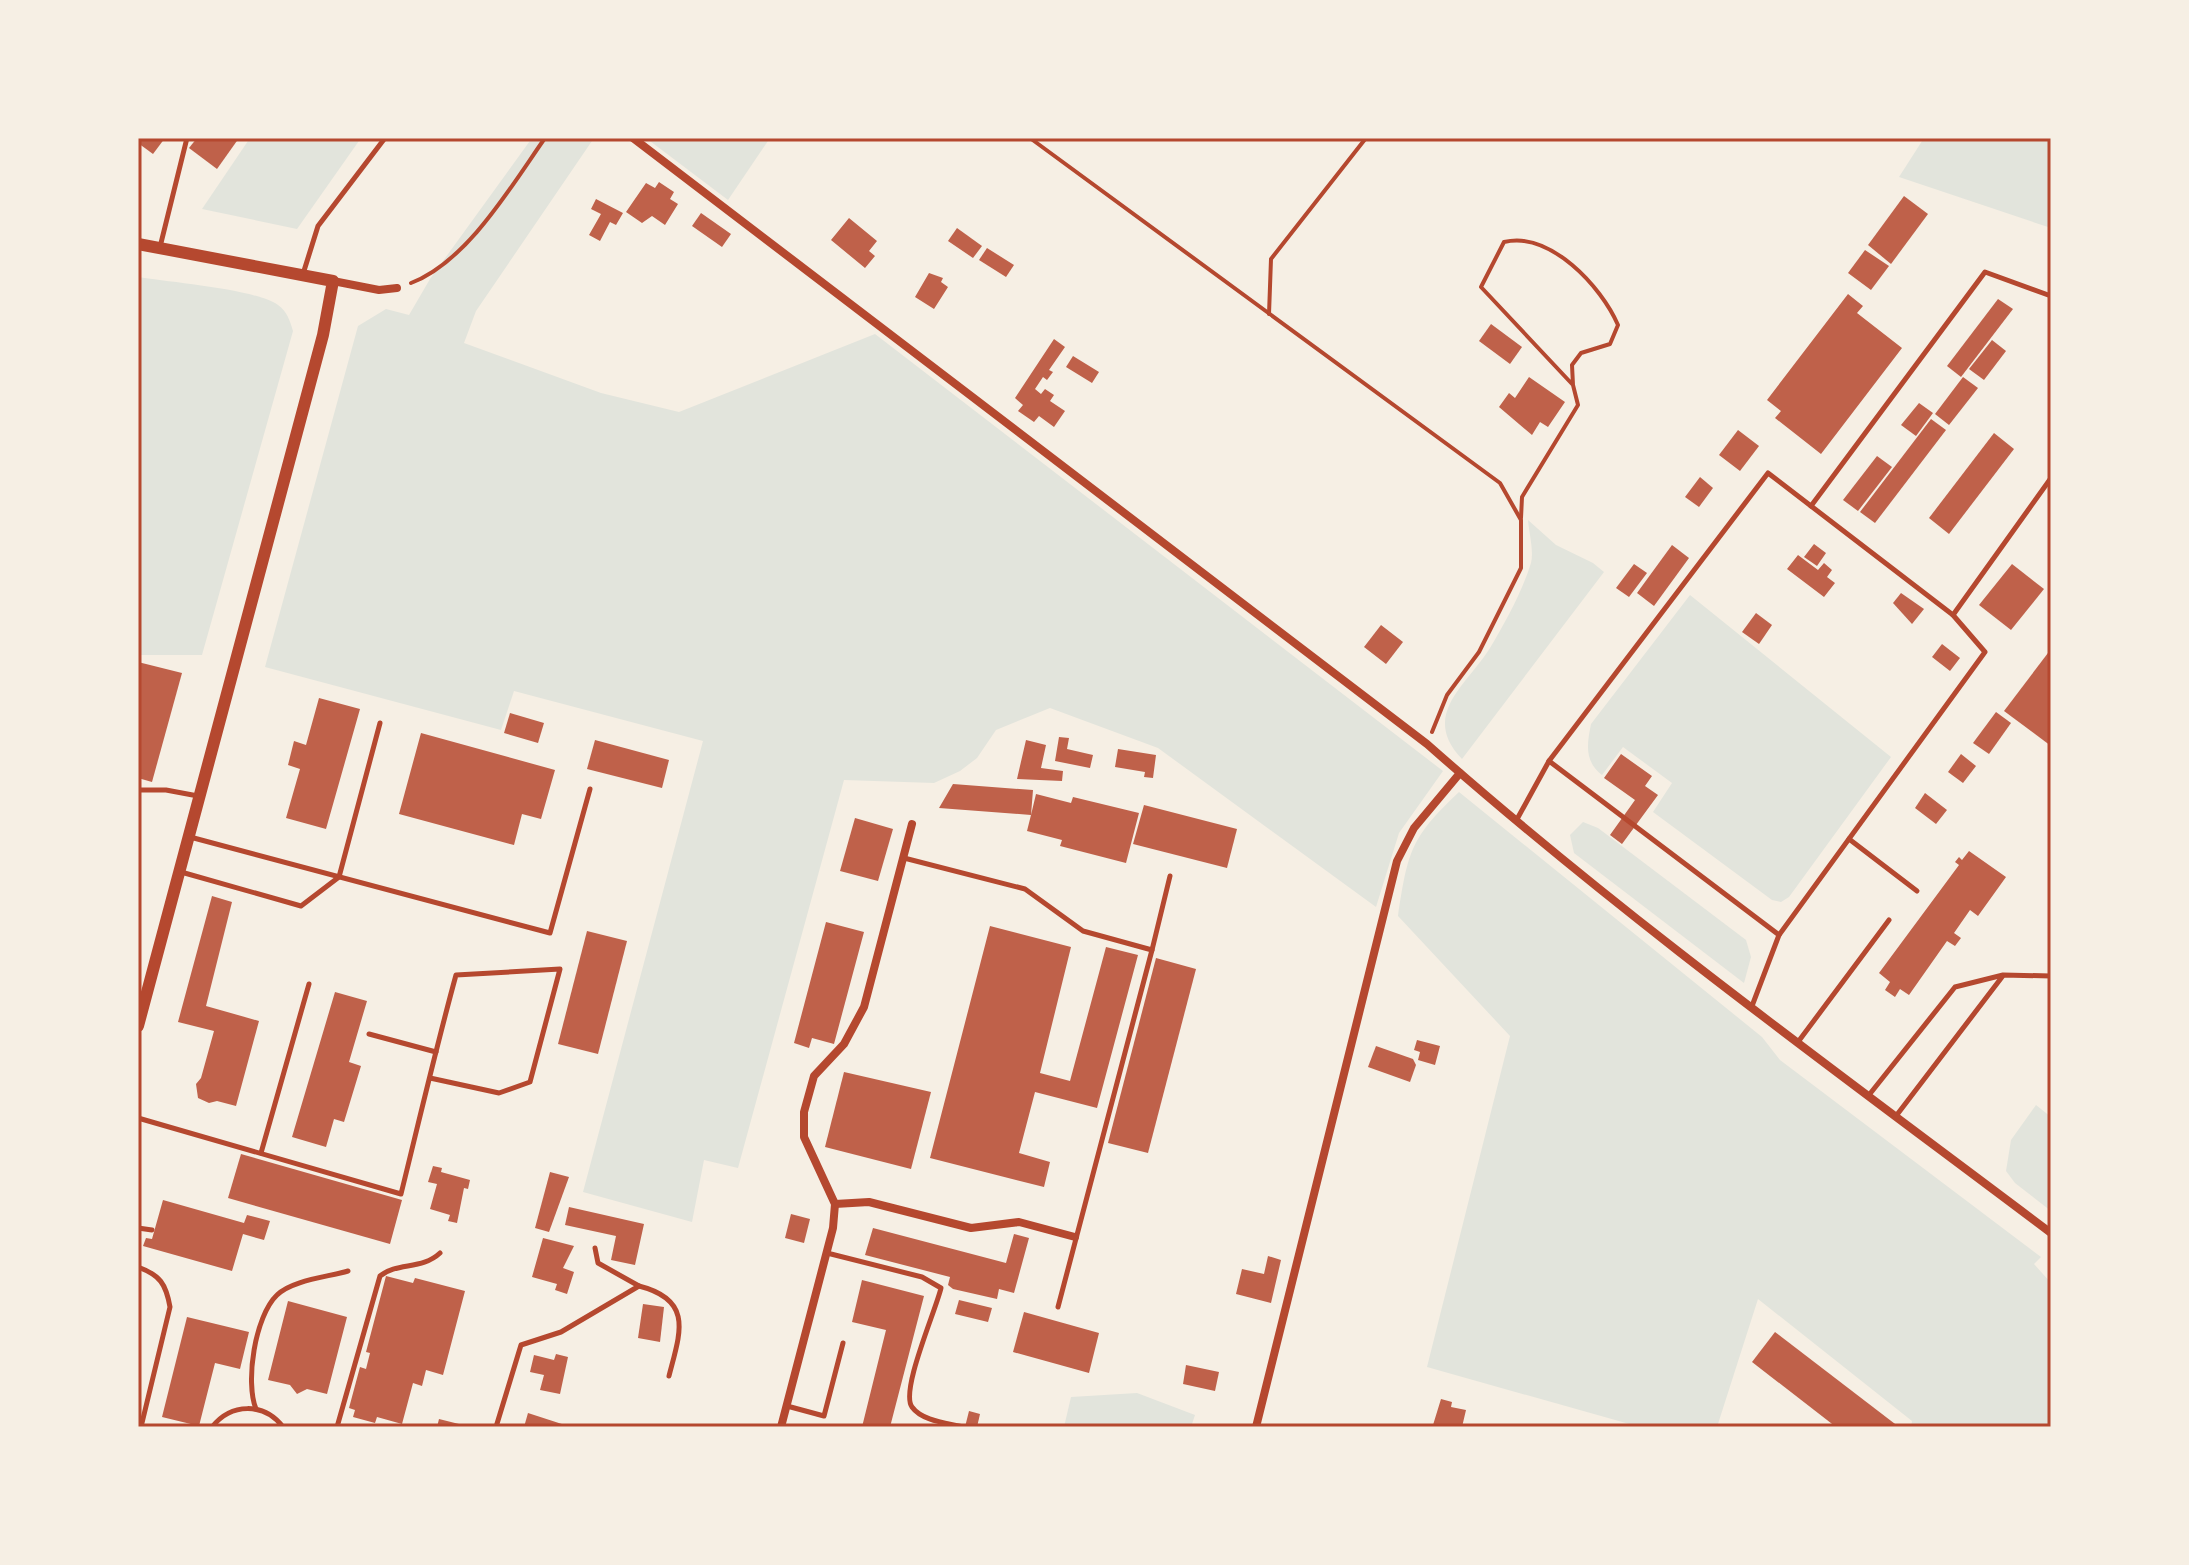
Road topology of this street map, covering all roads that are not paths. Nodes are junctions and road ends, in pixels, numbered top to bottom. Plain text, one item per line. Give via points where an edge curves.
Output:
1 (187, 138) edge
2 (385, 138) edge
3 (633, 138) edge
4 (138, 244) edge
5 (160, 248) junction
6 (303, 275) junction
7 (333, 281) junction
8 (397, 288) road end
9 (2051, 296) edge
10 (2051, 478) edge
11 (1811, 506) junction
12 (1953, 615) junction
13 (380, 723) dead end
14 (1549, 761) junction
15 (1460, 773) junction
16 (590, 789) dead end
17 (138, 790) edge
18 (199, 797) junction
19 (1516, 821) junction
20 (912, 824) dead end
21 (189, 836) junction
22 (1849, 839) junction
23 (903, 858) junction
24 (179, 872) junction
25 (1170, 876) dead end
26 (339, 877) junction
27 (1917, 891) dead end
28 (1889, 920) dead end
29 (1779, 935) junction
30 (1152, 950) junction
31 (2003, 975) junction
32 (2051, 976) edge
33 (309, 984) dead end
34 (1752, 1006) junction
35 (138, 1026) edge
36 (369, 1034) dead end
37 (1798, 1042) junction
38 (436, 1052) junction
39 (430, 1078) junction
40 (1869, 1095) junction
41 (1896, 1116) junction
42 (138, 1118) edge
43 (261, 1153) junction
44 (835, 1204) junction
45 (138, 1228) edge
46 (152, 1230) dead end
47 (2051, 1233) edge
48 (1075, 1237) junction
49 (595, 1248) dead end
50 (440, 1253) dead end
51 (827, 1253) junction
52 (138, 1267) edge
53 (348, 1271) dead end
54 (639, 1286) junction
55 (1058, 1307) dead end
56 (843, 1343) dead end
57 (669, 1376) dead end
58 (787, 1406) junction
59 (256, 1409) junction
60 (141, 1427) edge
61 (212, 1427) edge
62 (283, 1427) edge
63 (337, 1427) edge
64 (496, 1427) edge
65 (781, 1427) edge
66 (963, 1427) edge
67 (1256, 1427) edge

1 - 5 lane
2 - 6 lane via 318,226
3 - 15 street
4 - 5 street
5 - 6 street
6 - 7 street
7 - 8 street
7 - 18 street
9 - 11 lane via 1985,272
10 - 12 lane
11 - 12 lane
11 - 14 lane via 1768,473
12 - 22 lane via 1985,652
13 - 26 lane
14 - 19 lane
14 - 29 lane
15 - 19 street
15 - 67 street via 1414,828 1397,861
16 - 26 lane via 550,933
17 - 18 lane
18 - 21 street
19 - 34 street
20 - 23 street
21 - 24 street
21 - 26 lane
22 - 27 lane
22 - 29 lane
23 - 30 lane via 1025,889 1083,931
23 - 44 street via 864,1007 844,1044 814,1076 804,1112 804,1137
24 - 26 lane via 301,906
24 - 35 street
25 - 30 lane
28 - 37 lane
29 - 34 lane
30 - 48 lane
31 - 32 lane
31 - 40 lane via 1955,987
31 - 41 lane
33 - 43 lane
34 - 37 street
36 - 38 lane
37 - 40 street
38 - 39 lane
38 - 39 lane via 456,975 560,969 530,1082 499,1093
39 - 43 lane via 401,1194
40 - 41 street
41 - 47 street
42 - 43 lane
44 - 48 street via 869,1202 971,1228 1019,1222
44 - 51 street
45 - 46 lane
48 - 55 lane
49 - 54 lane via 598,1263
50 - 63 lane via 429,1263 380,1276
51 - 58 street
51 - 66 lane via 922,1277 941,1288 908,1396 911,1407 926,1417
52 - 60 lane via 156,1274 167,1287 170,1307
53 - 59 lane via 278,1294 266,1312 250,1373
54 - 57 lane via 662,1292 677,1309 680,1331
54 - 64 lane via 561,1332 521,1345
56 - 58 lane via 824,1416
58 - 65 street
59 - 61 lane via 233,1410
59 - 62 lane

